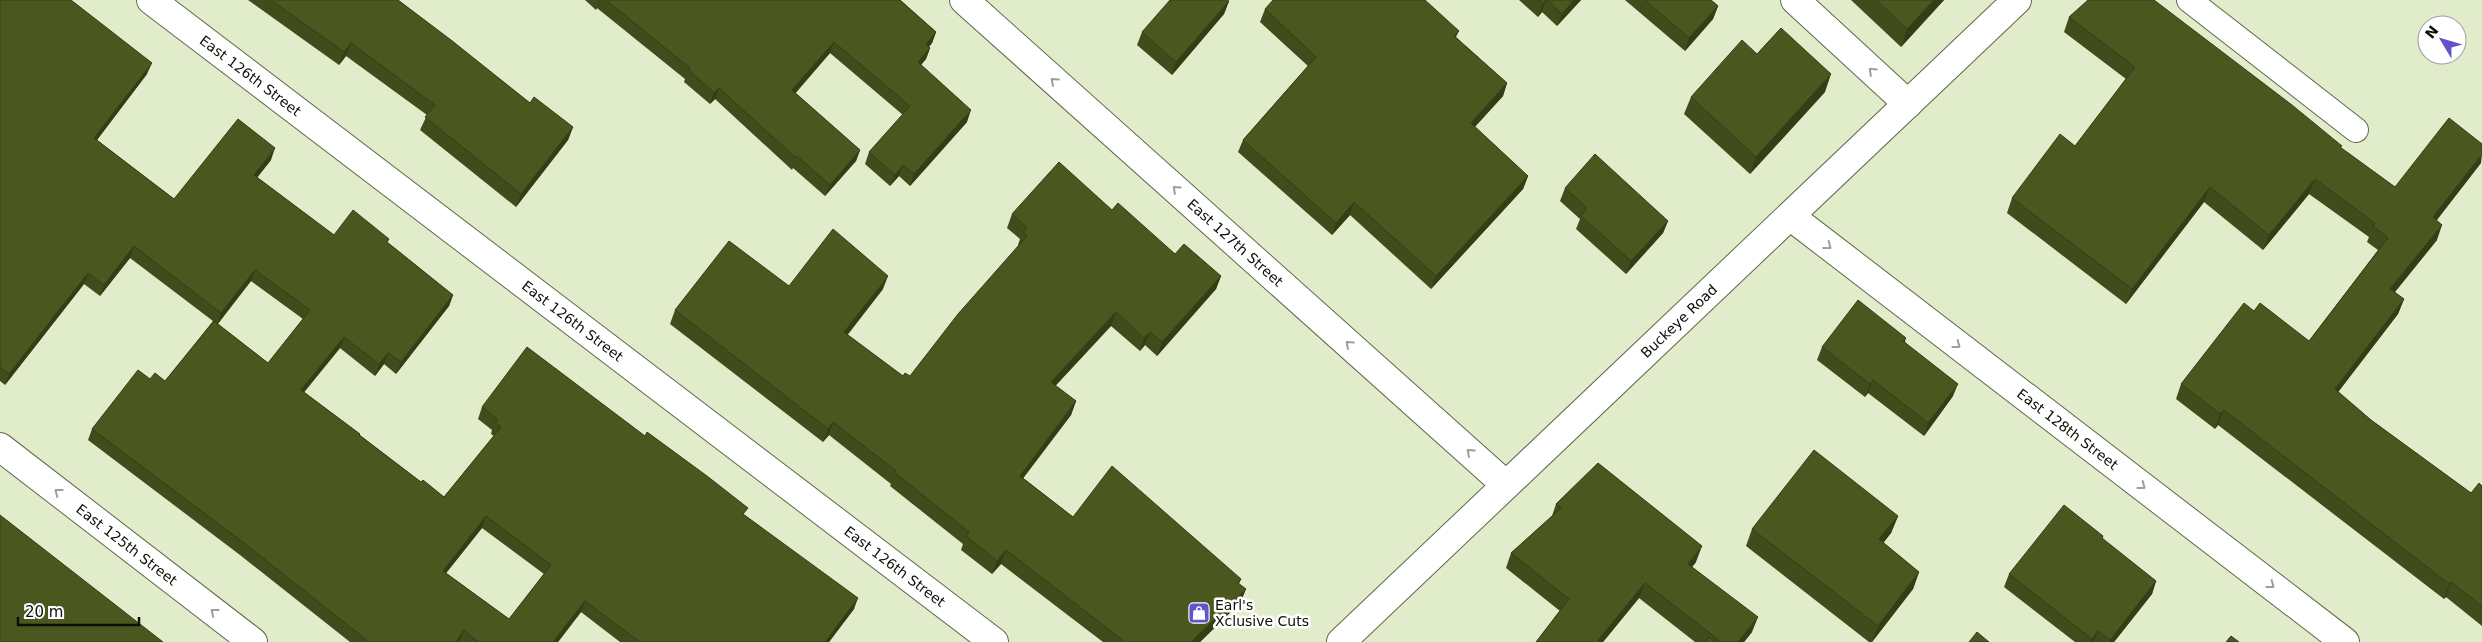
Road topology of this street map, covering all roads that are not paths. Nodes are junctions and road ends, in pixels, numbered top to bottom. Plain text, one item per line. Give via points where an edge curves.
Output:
1 (151, 0) edge
2 (964, 0) edge
3 (1795, 0) edge
4 (2017, 0) edge
5 (2190, 0) edge
6 (1908, 104) junction
7 (2356, 130) dead end
8 (1790, 216) junction
9 (0, 447) edge
10 (1506, 485) junction
11 (253, 642) edge
12 (994, 642) edge
13 (1341, 642) edge
14 (2345, 642) edge

1 - 12 street, East 126th Street
10 -> 2 street, East 127th Street
6 -> 3 street
4 - 6 street, Buckeye Road
5 - 7 lane
6 - 8 street, Buckeye Road
8 - 10 street, Buckeye Road
8 -> 14 street, East 128th Street
11 -> 9 street, East 125th Street
10 - 13 street, Buckeye Road

